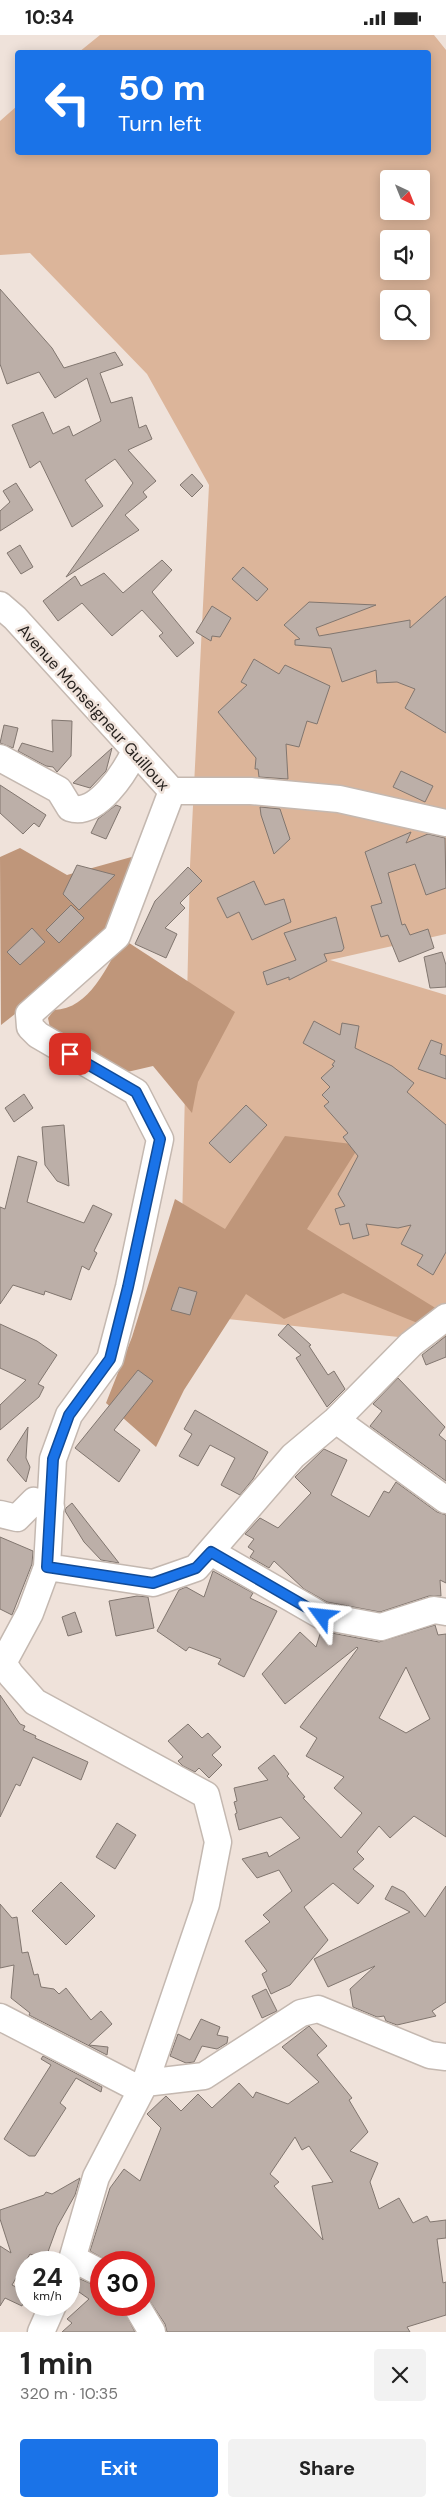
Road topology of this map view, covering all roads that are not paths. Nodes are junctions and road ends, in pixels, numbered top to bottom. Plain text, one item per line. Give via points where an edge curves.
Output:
1 (0, 605) edge
2 (136, 751) junction
3 (0, 758) edge
4 (172, 791) junction
5 (446, 823) edge
6 (446, 1317) edge
7 (336, 1420) junction
8 (446, 1500) edge
9 (51, 1507) junction
10 (0, 1514) edge
11 (211, 1552) junction
12 (47, 1567) junction
13 (446, 1612) edge
14 (2, 1664) edge
15 (0, 2017) edge
16 (446, 2057) edge
17 (143, 2086) junction
18 (75, 2251) edge
19 (48, 2316) edge
20 (143, 2316) edge
21 (41, 2332) edge
22 (152, 2332) edge

1 - 2 street, Avenue Monseigneur Guilloux
2 - 3 street via 124,773 104,795 78,811 70,808 59,790
2 - 4 street, Avenue Monseigneur Guilloux
4 - 5 street via 251,791 339,799
4 - 9 street, Avenue Monseigneur Guilloux via 117,935 29,1014 30,1027 38,1035 136,1092 160,1139 110,1359 69,1415 53,1459
6 - 7 street via 411,1344
7 - 8 street
7 - 11 street via 293,1456
9 - 10 street via 34,1501 16,1518
9 - 12 street, Avenue Monseigneur Guilloux
11 - 12 street via 196,1568 153,1583
11 - 13 street via 322,1616 381,1627 434,1611
12 - 14 street, Avenue Monseigneur Guilloux via 30,1613
14 - 17 street, Avenue Monseigneur Guilloux via 35,1702 206,1795 218,1842 206,1904
15 - 17 street
16 - 17 street via 430,2055 318,2009 301,2013 204,2076
17 - 18 street, Avenue Monseigneur Guilloux via 96,2177
19 - 21 street
20 - 22 street

